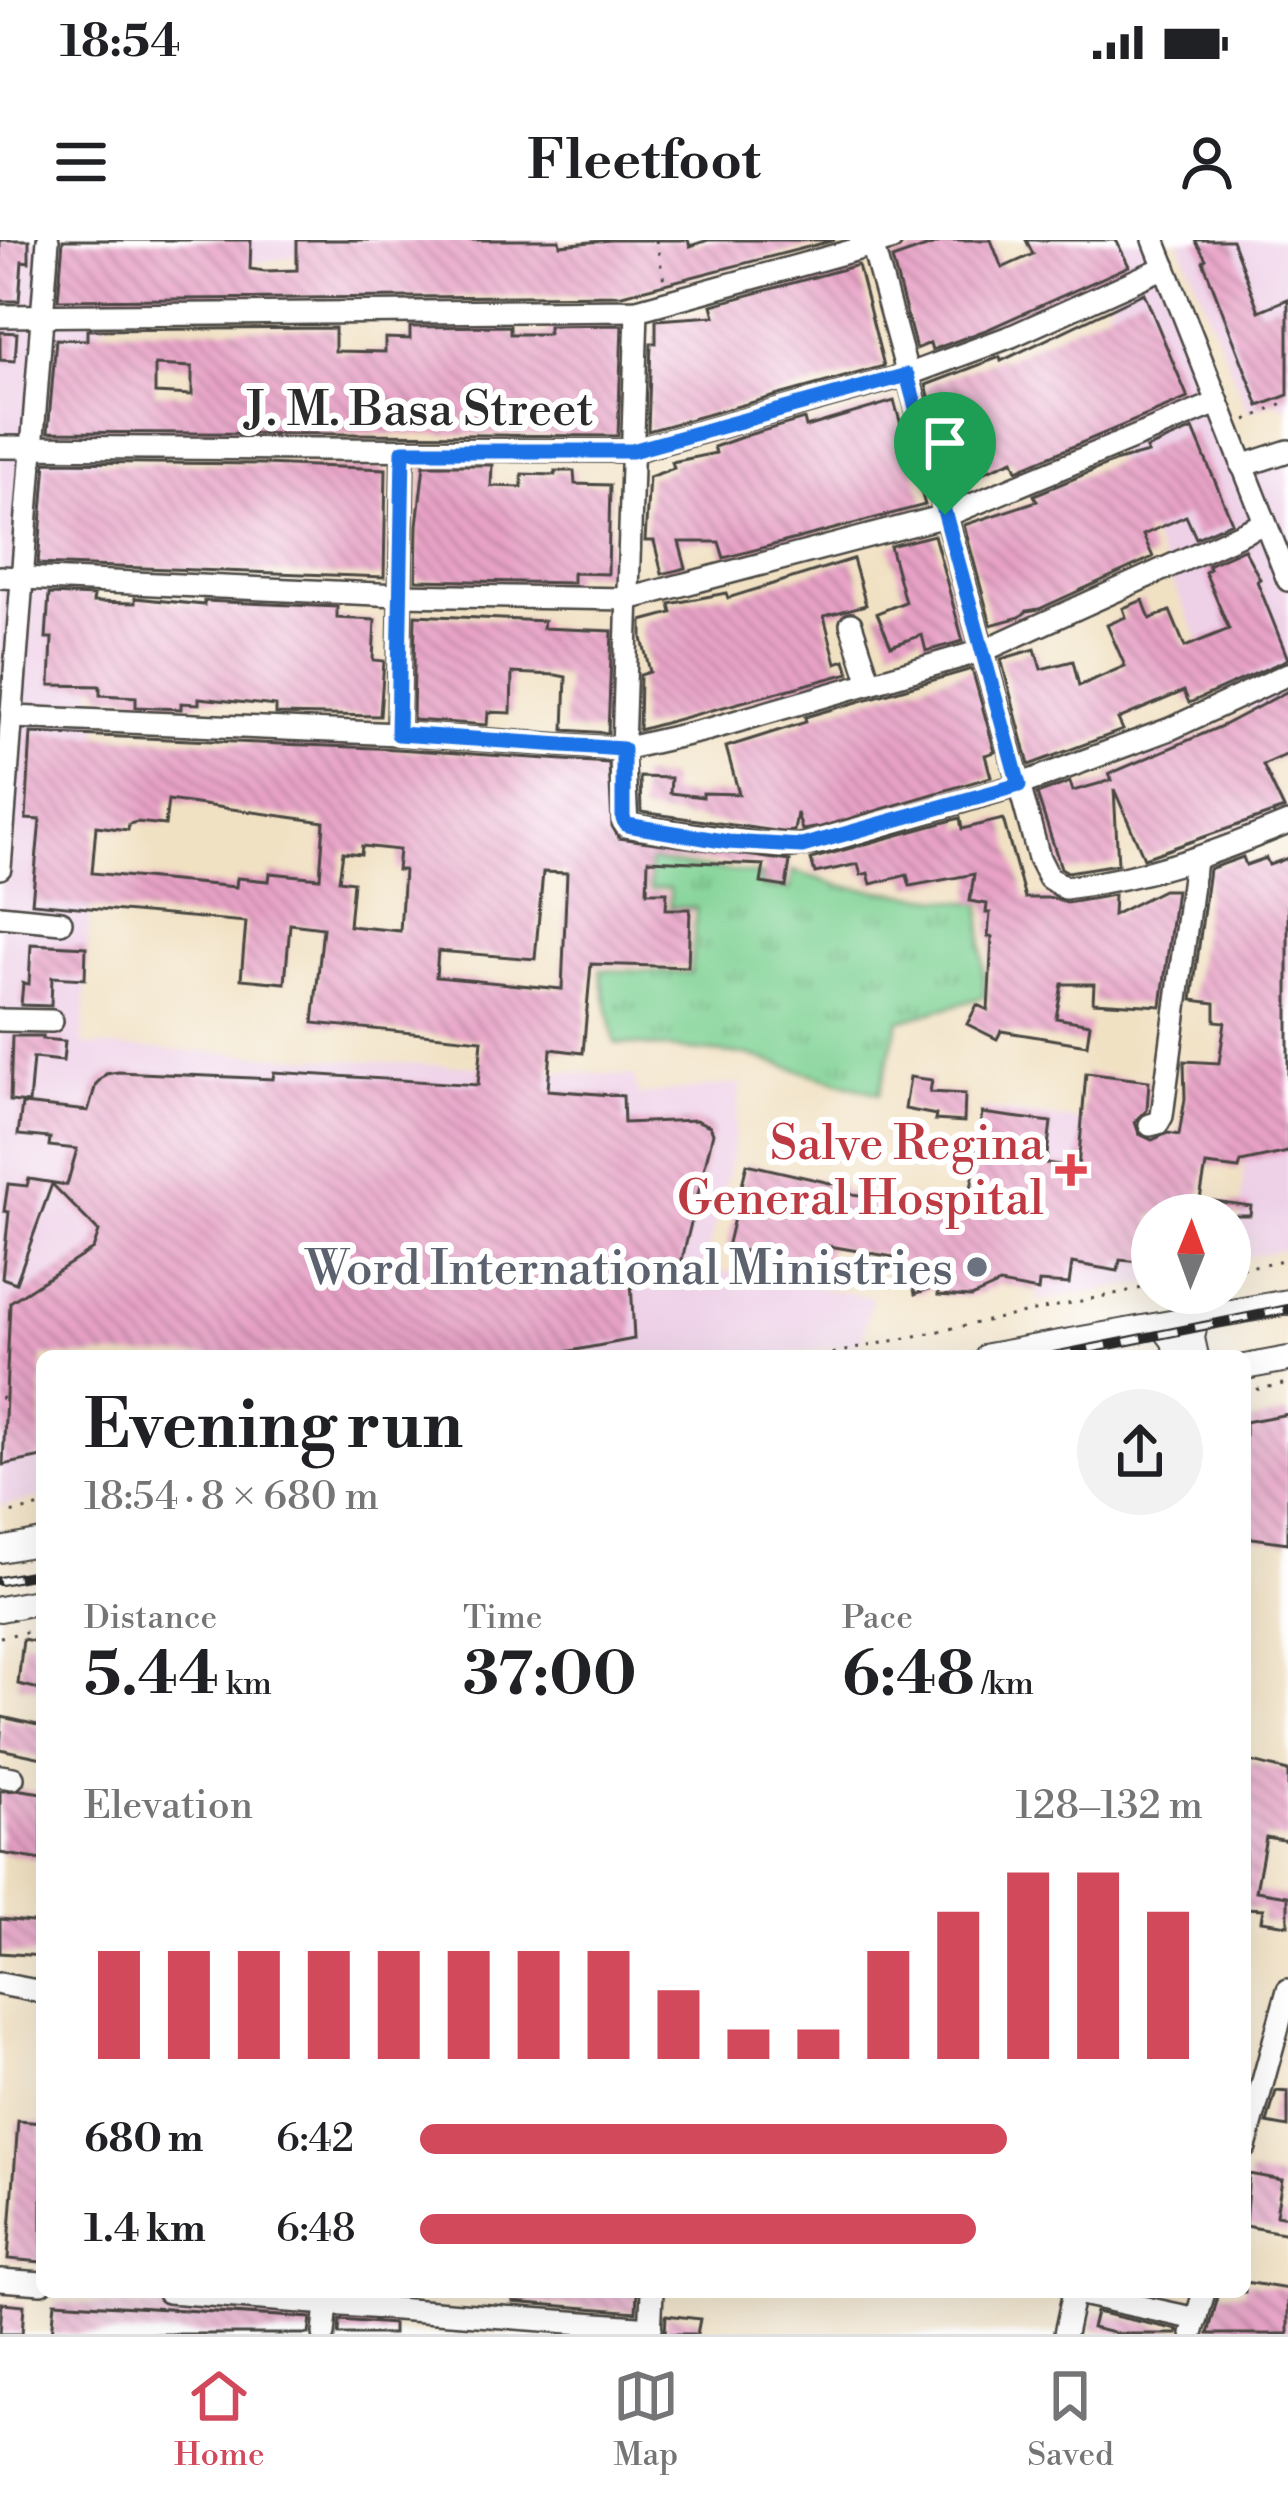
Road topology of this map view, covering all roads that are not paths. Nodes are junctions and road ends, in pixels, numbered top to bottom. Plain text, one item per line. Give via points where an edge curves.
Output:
1 (48, 240) edge
2 (1154, 240) edge
3 (882, 244) edge
4 (1166, 267) junction
5 (637, 310) junction
6 (0, 316) edge
7 (42, 318) junction
8 (907, 375) junction
9 (1217, 403) junction
10 (0, 447) edge
11 (32, 448) junction
12 (403, 451) junction
13 (632, 451) junction
14 (1288, 451) edge
15 (1242, 466) junction
16 (945, 515) junction
17 (1264, 523) junction
18 (11, 578) edge
19 (1288, 580) edge
20 (399, 595) junction
21 (628, 599) junction
22 (851, 624) dead end
23 (985, 650) junction
24 (1288, 674) edge
25 (870, 683) junction
26 (13, 717) junction
27 (398, 734) junction
28 (623, 749) junction
29 (1019, 785) junction
30 (1288, 823) edge
31 (1196, 861) junction
32 (0, 868) edge
33 (0, 916) edge
34 (61, 922) dead end
35 (0, 1021) edge
36 (52, 1021) dead end
37 (1150, 1125) dead end
38 (1288, 1302) edge
39 (1196, 1319) junction
40 (1162, 1325) junction
41 (1022, 1350) edge
42 (1176, 1350) edge
43 (1195, 1350) edge
44 (1288, 1359) edge
45 (1251, 1366) edge
46 (36, 1543) edge
47 (0, 1550) edge
48 (36, 1602) edge
49 (0, 1609) edge
50 (0, 1984) edge
51 (1288, 1990) edge
52 (36, 1991) edge
53 (1264, 2080) junction
54 (1288, 2084) edge
55 (1251, 2126) edge
56 (0, 2280) edge
57 (36, 2283) edge
58 (248, 2298) edge
59 (652, 2298) edge
60 (1072, 2298) edge
61 (1095, 2298) edge
62 (380, 2300) edge
63 (327, 2304) junction
64 (1195, 2326) edge
65 (651, 2331) edge
66 (324, 2334) edge
67 (1065, 2334) edge

1 - 7 street
2 - 4 street
3 - 5 street
3 - 8 street
4 - 8 street, J. M. Basa Street
4 - 9 street
5 - 7 street
5 - 13 street
6 - 7 street
7 - 11 street
8 - 13 street, J. M. Basa Street
8 - 16 street
9 - 15 street
9 - 16 street
10 - 11 street, J. M. Basa Street
11 - 12 street, J. M. Basa Street
11 - 18 street
12 - 13 street, J. M. Basa Street
12 - 20 street
13 - 21 street
14 - 15 street
15 - 17 street
16 - 21 street
16 - 23 street
17 - 19 street
17 - 23 street
18 - 20 street
18 - 26 street
20 - 21 street
20 - 27 street
21 - 28 street
22 - 25 street
23 - 25 street
23 - 29 street
24 - 29 street
25 - 28 street
26 - 27 street
26 - 32 street
27 - 28 street
28 - 29 street via 623,819 728,842 802,846
29 - 31 street via 1049,878 1065,887
30 - 31 street
31 - 37 street via 1162,1116
33 - 34 street
35 - 36 street
38 - 39 main road
39 - 40 main road
39 - 43 main road
40 - 41 main road
40 - 42 main road
44 - 45 main road
46 - 47 main road
48 - 49 main road
50 - 52 street
51 - 53 street
53 - 54 street
53 - 55 street
56 - 57 street
58 - 63 street
59 - 65 street
60 - 67 street
61 - 64 street
62 - 63 street
62 - 65 street
63 - 66 street

